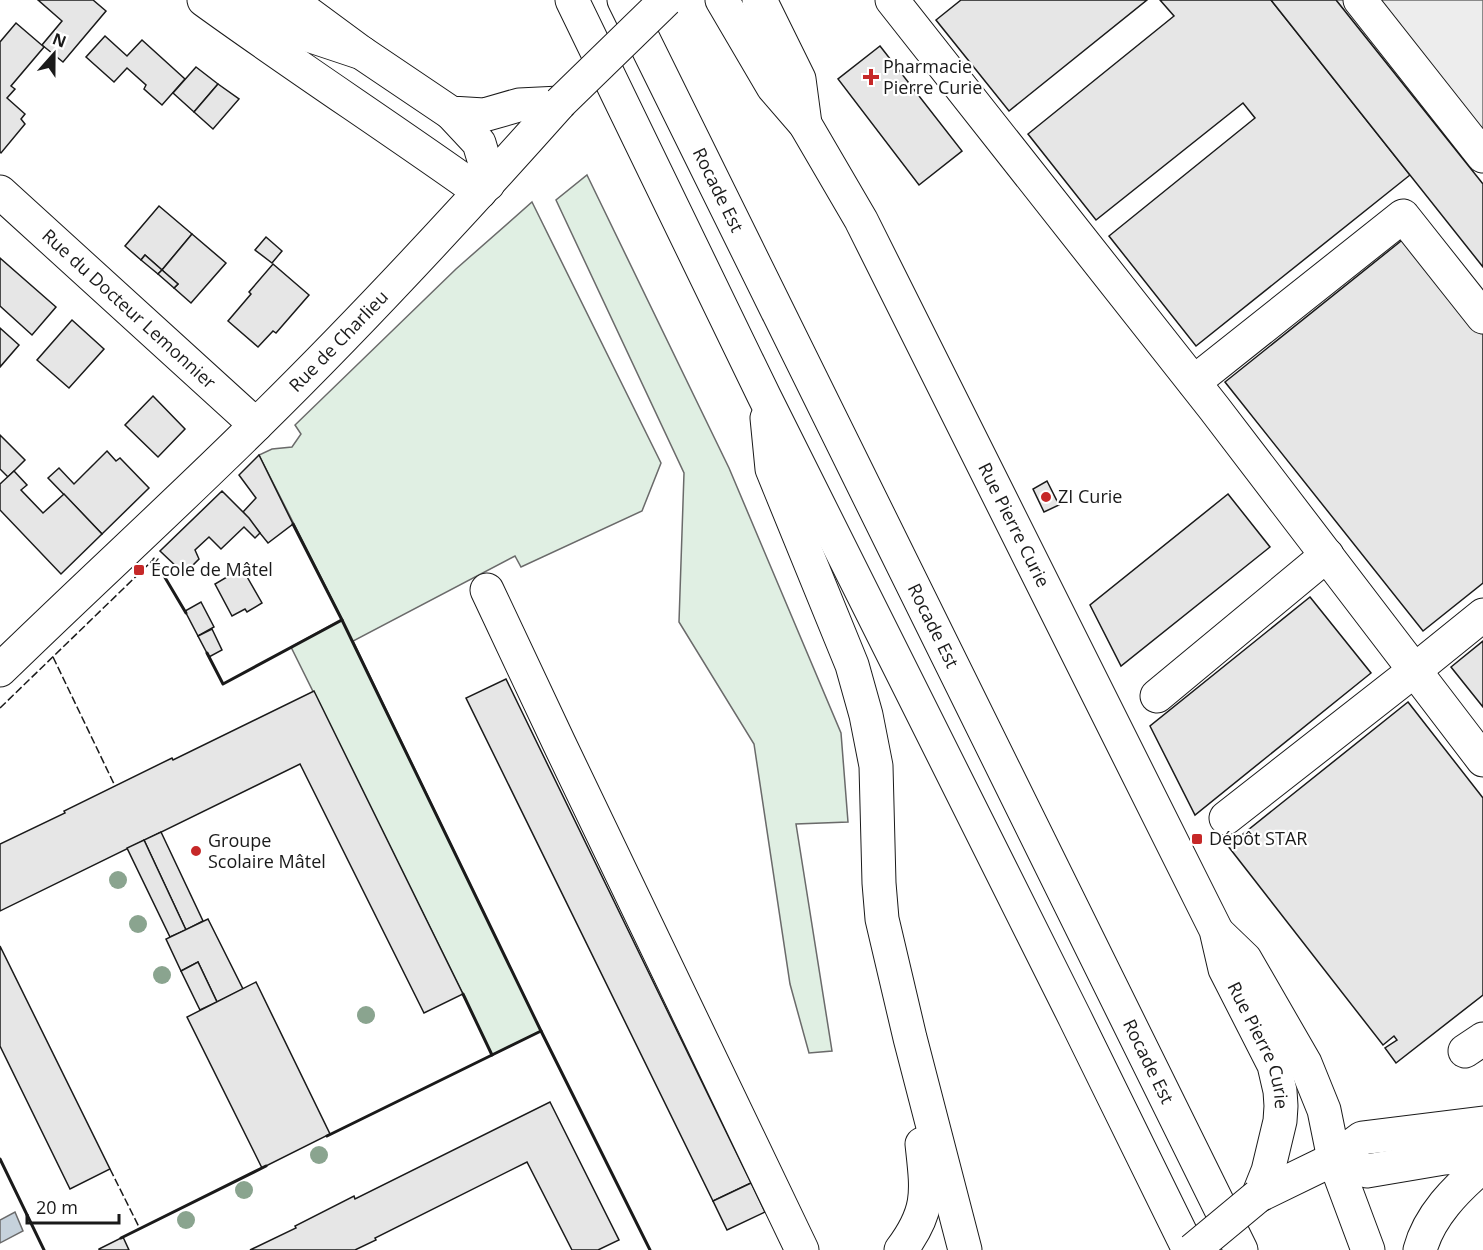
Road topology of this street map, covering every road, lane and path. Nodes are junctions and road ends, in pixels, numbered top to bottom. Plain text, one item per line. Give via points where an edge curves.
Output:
1 (204, 0) edge
2 (244, 0) edge
3 (290, 0) edge
4 (572, 0) edge
5 (624, 0) edge
6 (666, 0) edge
7 (722, 0) edge
8 (759, 0) edge
9 (892, 0) edge
10 (1360, 0) edge
11 (362, 53) junction
12 (560, 103) junction
13 (451, 113) junction
14 (805, 124) junction
15 (1483, 156) edge
16 (484, 188) junction
17 (0, 192) edge
18 (1483, 317) edge
19 (1194, 382) junction
20 (764, 396) junction
21 (256, 426) junction
22 (1327, 555) junction
23 (487, 590) dead end
24 (1483, 615) edge
25 (0, 670) edge
26 (1415, 670) junction
27 (1157, 696) dead end
28 (1483, 760) edge
29 (1226, 818) dead end
30 (1216, 930) junction
31 (910, 1038) junction
32 (1483, 1123) edge
33 (1483, 1154) edge
34 (1334, 1159) junction
35 (1483, 1166) edge
36 (1258, 1196) junction
37 (802, 1250) edge
38 (901, 1250) edge
39 (965, 1250) edge
40 (1191, 1250) edge
41 (1241, 1250) edge
42 (1368, 1250) edge
43 (1420, 1250) edge

1 - 16 main road via 419,149
2 - 11 main road via 302,33
3 - 11 main road
4 - 20 main road
5 - 41 main road, Rocade Est
6 - 12 main road, Rue de Charlieu, bridge
7 - 14 main road, Rue Pierre Curie via 773,87
8 - 14 main road, Rue Pierre Curie via 799,79
9 - 19 main road
10 - 15 main road
11 - 13 main road
12 - 13 main road via 519,105 484,114
12 - 16 main road, Rue de Charlieu
13 - 16 main road via 479,143 485,163
14 - 30 main road, Rue Pierre Curie via 861,220
16 - 21 main road, Rue de Charlieu
17 - 21 main road, Rue du Docteur Lemonnier
18 - 19 main road via 1403,216
19 - 22 main road
20 - 31 main road via 772,470 852,665 866,715 876,766 882,919
20 - 40 main road
21 - 25 main road, Rue de Charlieu
22 - 26 main road
22 - 27 main road
23 - 37 main road
24 - 26 main road
26 - 28 main road
26 - 29 main road
30 - 34 main road, Rue Pierre Curie via 1245,959 1305,1063 1324,1110
30 - 36 main road, Rue Pierre Curie via 1225,969 1274,1065 1280,1091 1280,1121
31 - 38 main road via 926,1182 924,1210
31 - 39 main road
32 - 34 main road via 1362,1138
33 - 34 main road via 1367,1171
34 - 36 main road
34 - 42 main road, Rue Pierre Curie
35 - 43 main road via 1443,1205 1424,1235
36 - 40 main road, bridge

